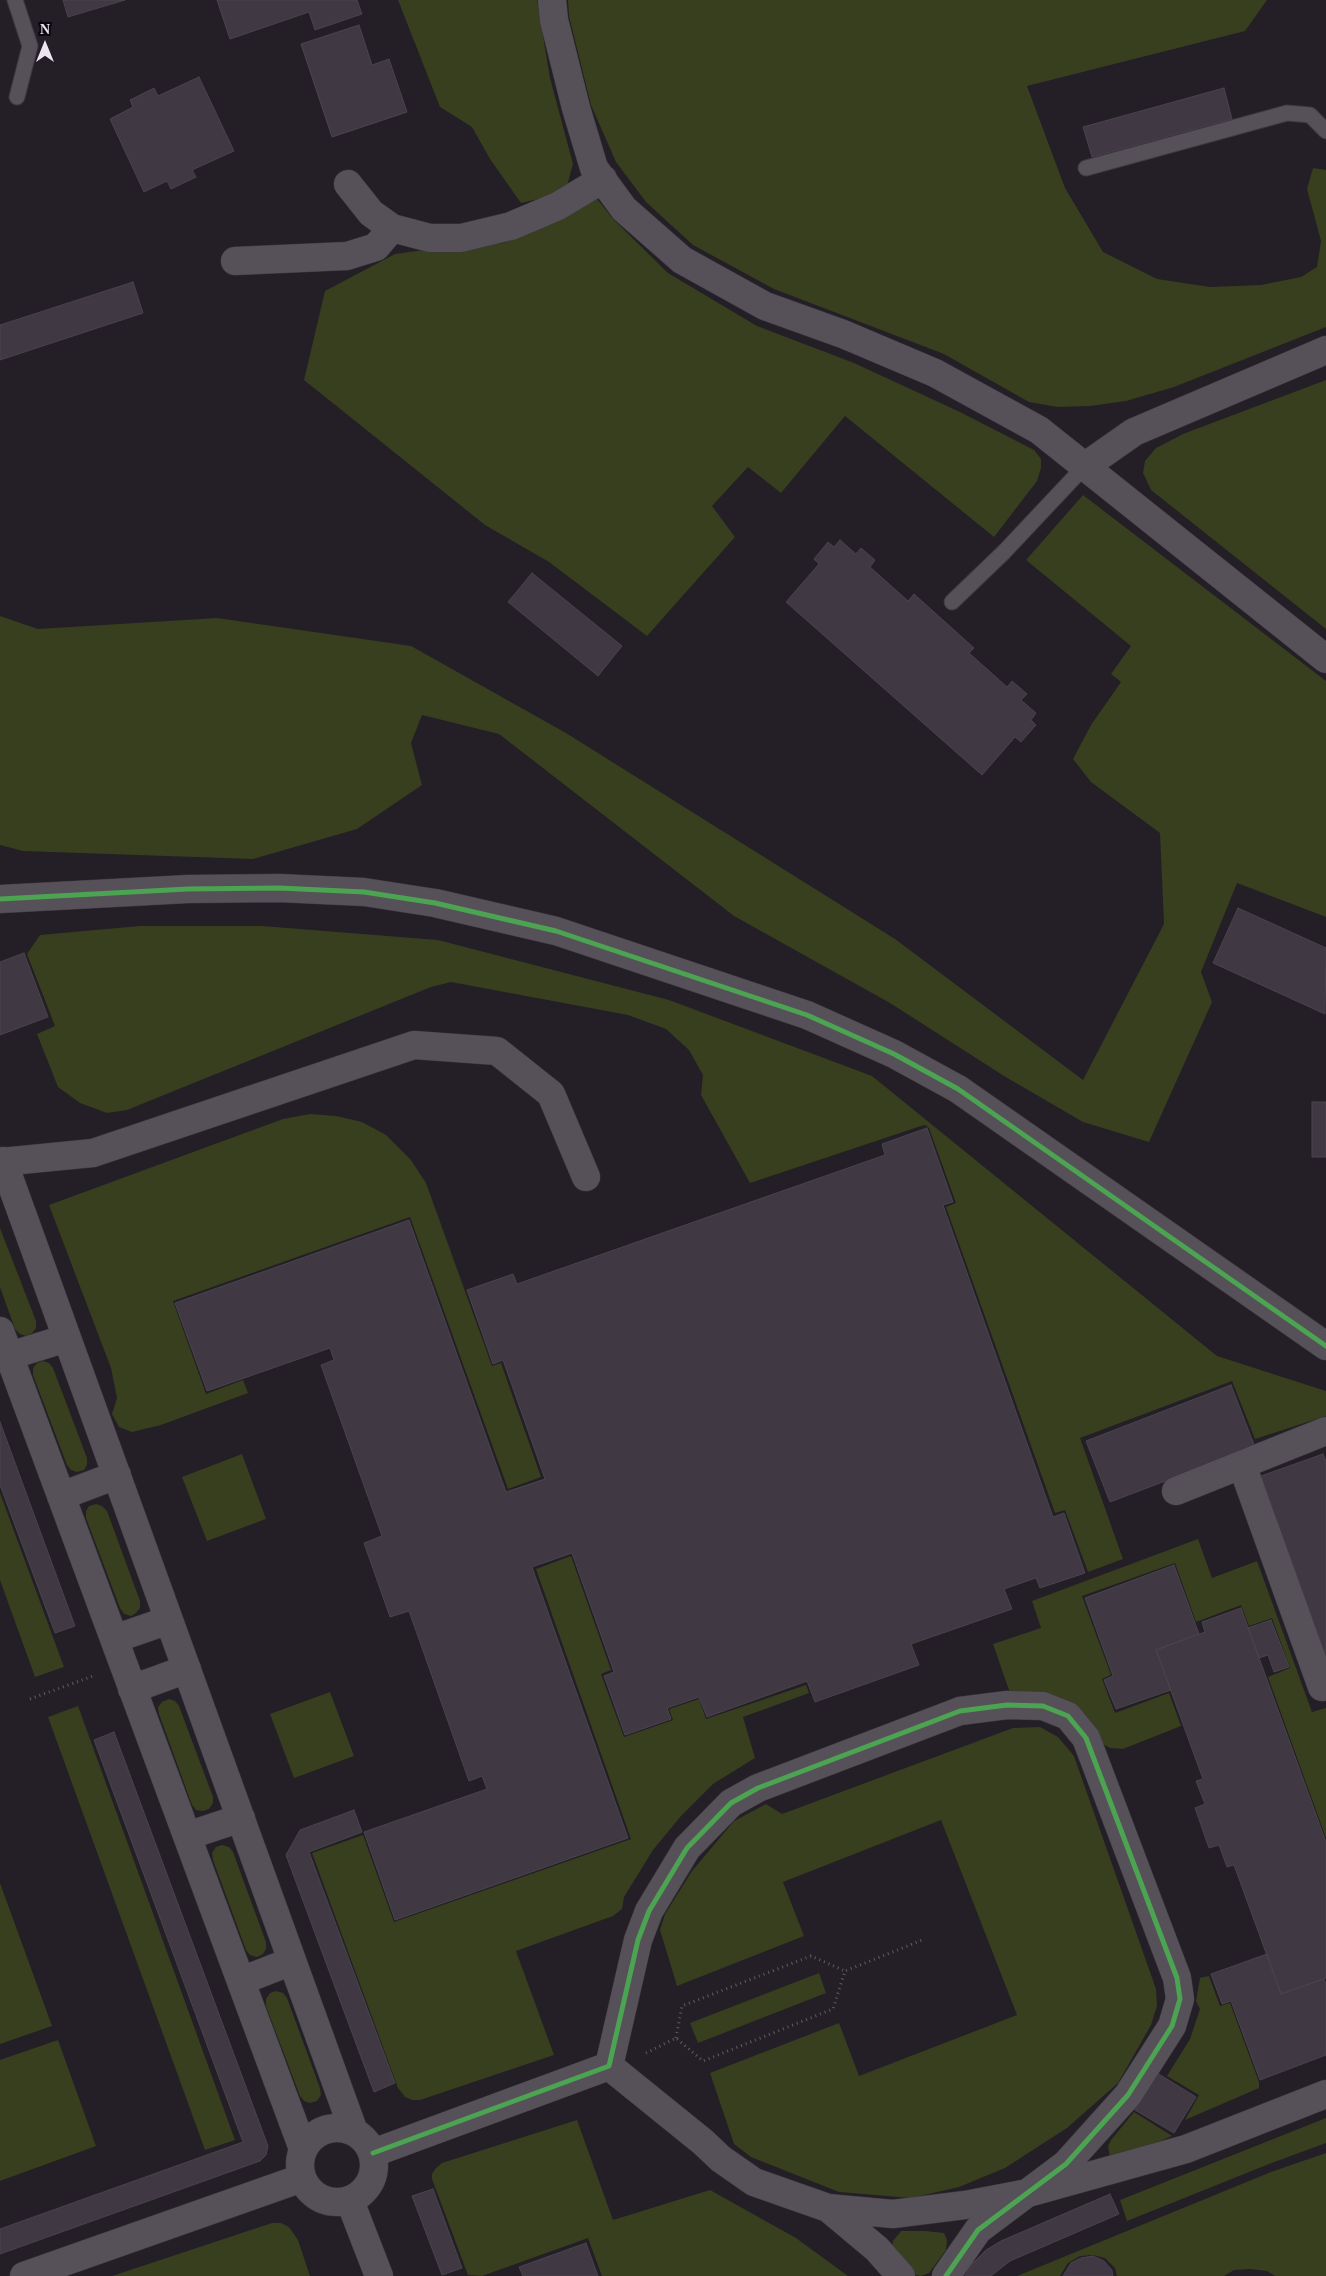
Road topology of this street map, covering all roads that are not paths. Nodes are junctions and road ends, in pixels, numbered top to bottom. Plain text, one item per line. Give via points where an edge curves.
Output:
1 (15, 0) edge
2 (552, 0) edge
3 (17, 97) dead end
4 (1326, 130) edge
5 (1086, 168) dead end
6 (602, 179) junction
7 (348, 184) dead end
8 (392, 228) junction
9 (235, 262) dead end
10 (1322, 354) edge
11 (1084, 467) junction
12 (952, 602) dead end
13 (1326, 659) edge
14 (0, 899) edge
15 (2, 1162) edge
16 (586, 1177) dead end
17 (0, 1331) edge
18 (67, 1338) junction
19 (1326, 1346) edge
20 (9, 1356) junction
21 (1326, 1430) edge
22 (1242, 1465) junction
23 (117, 1475) junction
24 (1176, 1491) dead end
25 (61, 1496) junction
26 (169, 1620) junction
27 (114, 1639) junction
28 (187, 1668) junction
29 (1322, 1687) dead end
30 (132, 1689) junction
31 (241, 1818) junction
32 (187, 1836) junction
33 (292, 1961) junction
34 (241, 1981) junction
35 (609, 2066) junction
36 (1326, 2094) edge
37 (354, 2132) junction
38 (304, 2149) junction
39 (373, 2153) junction
40 (302, 2178) junction
41 (1028, 2193) junction
42 (350, 2201) junction
43 (828, 2208) junction
44 (24, 2276) edge
45 (379, 2276) edge
46 (901, 2276) edge
47 (946, 2276) edge

1 - 3 lane via 30,46
2 - 6 street via 576,108 594,168
4 - 5 lane via 1310,116 1287,113
6 - 8 street via 558,206 502,228 461,238 430,238
6 - 11 street via 624,210 682,260 765,306 843,334 935,373 1039,430
7 - 8 street via 371,213
8 - 9 street via 376,247 348,256
10 - 11 street via 1134,432
11 - 12 lane
11 - 13 street
14 - 19 street via 188,889 279,888 364,892 435,903 556,931 798,1012 894,1054 958,1089
15 - 16 street via 93,1153 414,1045 497,1050 551,1094
15 - 18 street
17 - 20 street
18 - 20 street
18 - 23 street
20 - 25 street
21 - 22 street
22 - 24 street
22 - 29 street
23 - 25 street
23 - 26 street
25 - 27 street
26 - 27 street
26 - 28 street
27 - 30 street
28 - 30 street
28 - 31 street
30 - 32 street
31 - 32 street
31 - 33 street
32 - 34 street
33 - 34 street
33 - 37 street
34 - 38 street
35 - 39 street
35 - 41 street via 638,1940 649,1911 687,1848 730,1803 758,1788 960,1711 1007,1705 1043,1706 1068,1716 1086,1738 1177,1978 1180,1999 1172,2026 1128,2095 1066,2164
35 - 43 street via 721,2159 754,2182
36 - 41 street via 1186,2149
37 - 38 street via 339,2128 325,2130 312,2137
37 - 39 street via 366,2140
38 - 40 street via 300,2164
39 - 42 street via 375,2167 371,2181 363,2193
40 - 42 street via 309,2191 321,2199 335,2203
40 - 44 street
41 - 43 street via 893,2214
41 - 47 street via 978,2230
42 - 45 street
43 - 46 street via 877,2250

